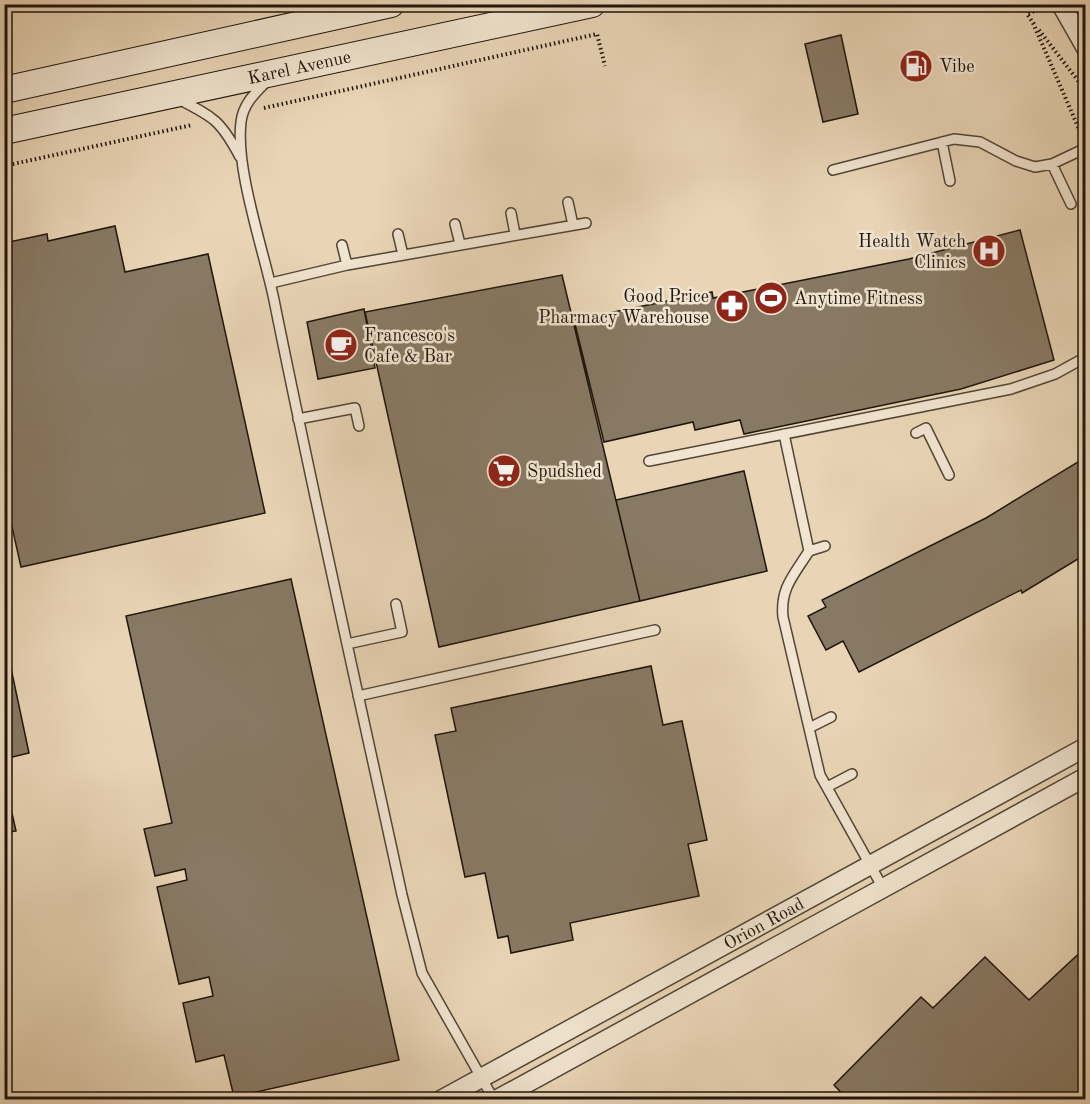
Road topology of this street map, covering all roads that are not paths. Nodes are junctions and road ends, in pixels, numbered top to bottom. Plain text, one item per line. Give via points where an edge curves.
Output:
1 (391, 4) edge
2 (592, 4) edge
3 (1061, 4) edge
4 (1086, 48) edge
5 (277, 70) junction
6 (4, 90) edge
7 (168, 94) junction
8 (4, 131) edge
9 (942, 142) junction
10 (1086, 148) edge
11 (241, 159) junction
12 (1052, 164) junction
13 (833, 170) dead end
14 (950, 181) dead end
15 (568, 202) dead end
16 (1071, 204) dead end
17 (511, 213) dead end
18 (586, 223) dead end
19 (455, 224) dead end
20 (573, 225) junction
21 (398, 234) dead end
22 (515, 234) junction
23 (460, 244) junction
24 (342, 245) dead end
25 (403, 255) junction
26 (347, 265) junction
27 (271, 284) junction
28 (1086, 357) edge
29 (298, 419) junction
30 (359, 426) dead end
31 (915, 433) dead end
32 (784, 434) junction
33 (649, 461) dead end
34 (949, 475) dead end
35 (825, 546) dead end
36 (809, 551) junction
37 (396, 604) dead end
38 (655, 630) dead end
39 (347, 644) junction
40 (358, 696) junction
41 (831, 717) dead end
42 (809, 728) junction
43 (1086, 747) edge
44 (852, 774) dead end
45 (1086, 777) edge
46 (827, 787) junction
47 (870, 865) junction
48 (883, 888) junction
49 (481, 1078) junction
50 (441, 1100) edge
51 (495, 1100) edge

1 - 6 main road
2 - 5 main road, Karel Avenue
3 - 4 street
5 - 7 main road, Karel Avenue
5 - 11 lane via 247,102 241,122
7 - 8 main road, Karel Avenue
7 - 11 lane via 215,120 225,129
9 - 12 lane via 954,138 980,142 1035,167
9 - 13 lane
9 - 14 lane
10 - 12 lane
11 - 27 lane
12 - 16 lane
15 - 20 lane
17 - 22 lane
18 - 20 lane
19 - 23 lane
20 - 22 lane
21 - 25 lane
22 - 23 lane
23 - 25 lane
24 - 26 lane
25 - 26 lane
26 - 27 lane
27 - 29 lane
28 - 32 lane via 1054,374 1011,389
29 - 30 lane via 355,408
29 - 39 lane
31 - 34 lane via 926,428
32 - 33 lane
32 - 36 lane
35 - 36 lane
36 - 42 lane via 782,599
37 - 39 lane via 402,632
38 - 40 lane
39 - 40 lane
40 - 49 lane via 422,973
41 - 42 lane
42 - 46 lane via 820,775
43 - 47 street, Orion Road
44 - 46 lane
45 - 48 street, Orion Road
46 - 47 lane
47 - 48 lane
47 - 49 street, Orion Road
48 - 51 street, Orion Road
49 - 50 street, Orion Road
49 - 51 lane

